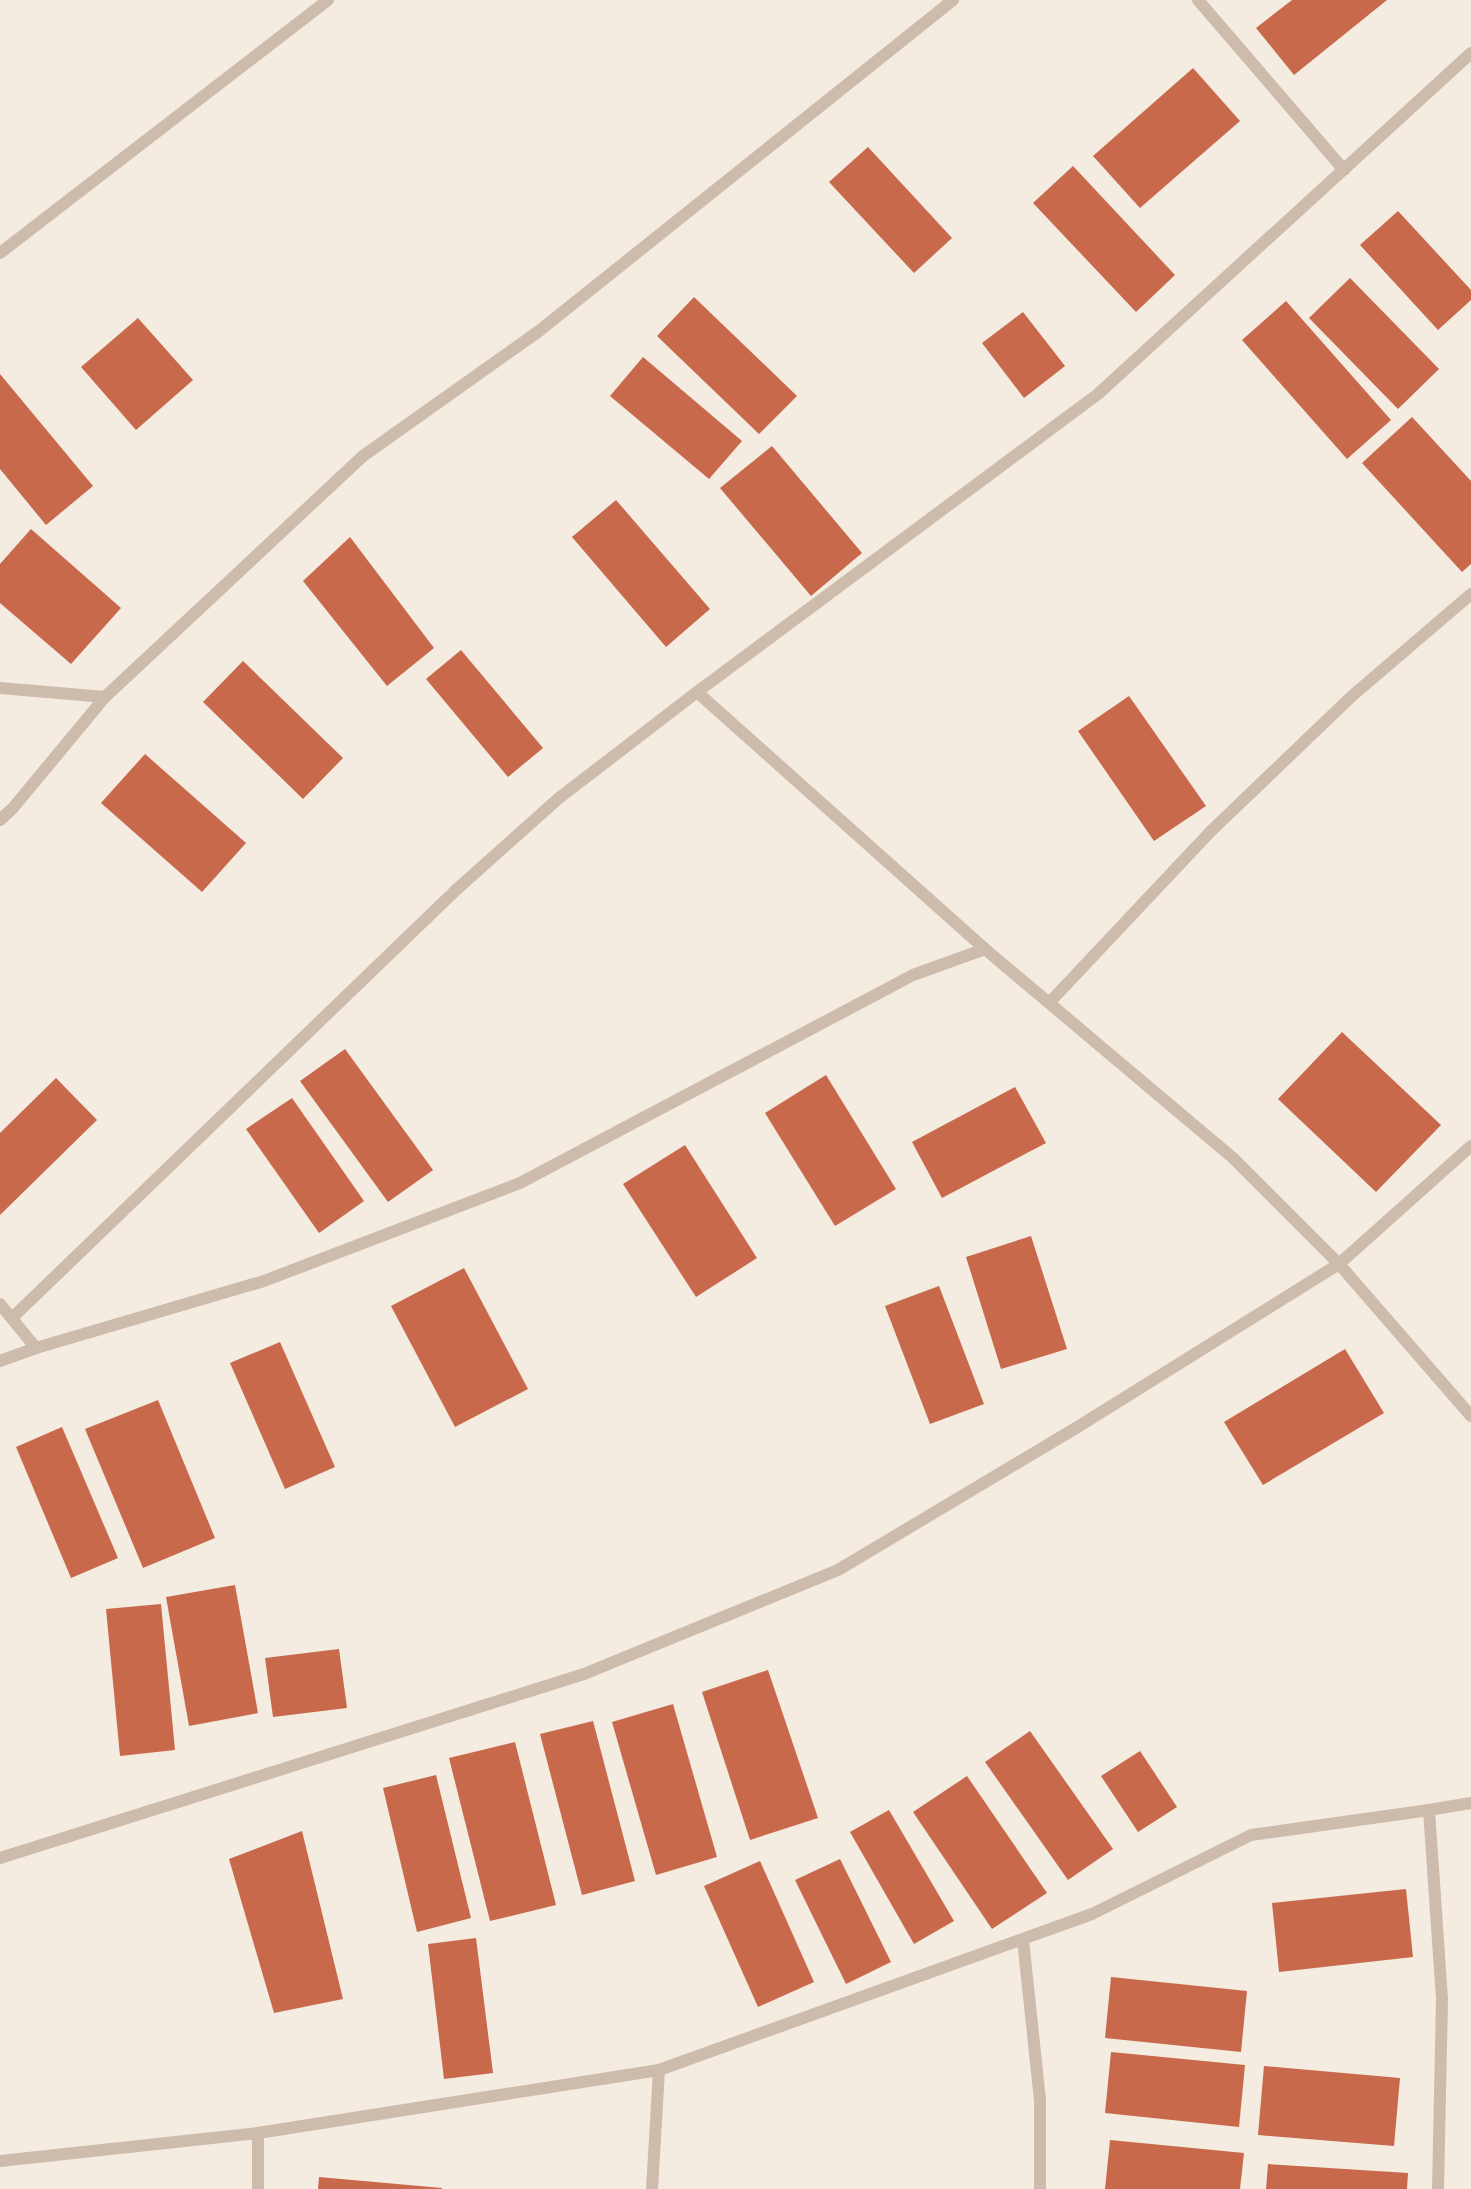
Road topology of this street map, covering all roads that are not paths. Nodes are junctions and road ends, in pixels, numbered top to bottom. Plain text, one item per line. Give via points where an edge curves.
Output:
1 (328, 0) edge
2 (952, 0) edge
3 (1198, 0) edge
4 (1471, 53) edge
5 (1344, 170) junction
6 (0, 253) edge
7 (1471, 594) edge
8 (0, 688) edge
9 (697, 692) junction
10 (105, 697) junction
11 (0, 820) edge
12 (985, 949) junction
13 (1050, 1002) junction
14 (1471, 1146) edge
15 (1339, 1264) junction
16 (0, 1304) edge
17 (12, 1318) junction
18 (36, 1348) junction
19 (0, 1361) edge
20 (1471, 1416) edge
21 (1471, 1803) edge
22 (1429, 1810) junction
23 (0, 1858) edge
24 (1023, 1940) junction
25 (659, 2070) junction
26 (258, 2134) junction
27 (0, 2161) edge
28 (258, 2189) edge
29 (652, 2189) edge
30 (1040, 2189) edge
31 (1438, 2189) edge

1 - 6 street
2 - 10 street via 538,331 363,456
3 - 5 street
4 - 5 street
5 - 9 street via 1098,394
7 - 13 street via 1352,696 1211,831
8 - 10 street
9 - 12 street
9 - 17 street via 559,798 456,890
10 - 11 street
12 - 13 street
12 - 18 street via 913,975 520,1183 264,1281
13 - 15 street via 1234,1158
14 - 15 street
15 - 20 street
15 - 23 street via 1076,1428 838,1570 584,1674
16 - 17 street
17 - 18 street
18 - 19 street
21 - 22 street
22 - 24 street via 1251,1835 1092,1914
22 - 31 street via 1442,1999
24 - 25 street
24 - 30 street via 1040,2100
25 - 26 street
25 - 29 street
26 - 27 street
26 - 28 street

